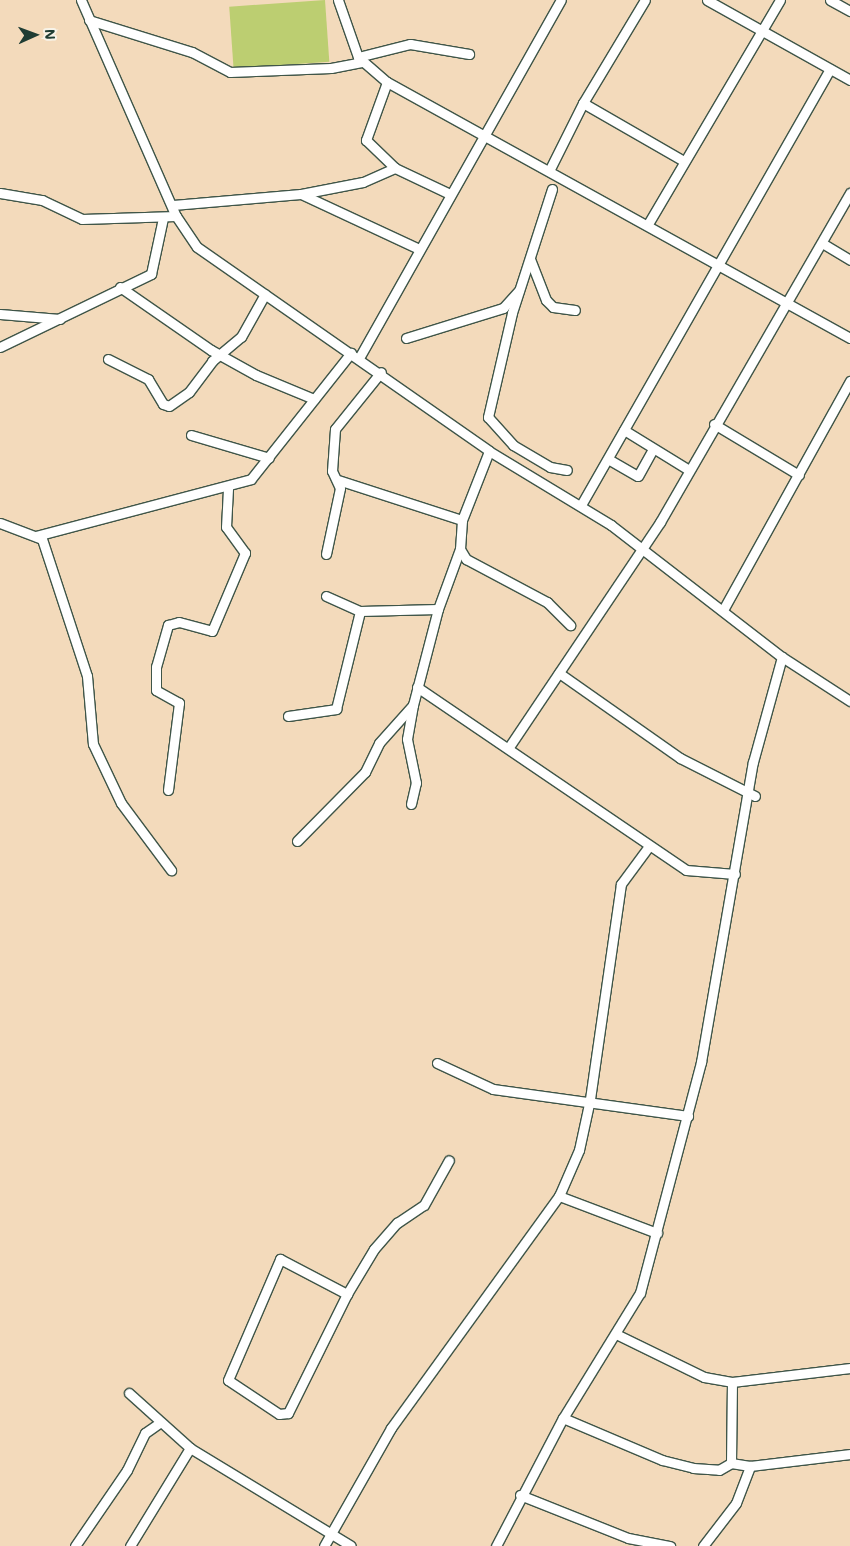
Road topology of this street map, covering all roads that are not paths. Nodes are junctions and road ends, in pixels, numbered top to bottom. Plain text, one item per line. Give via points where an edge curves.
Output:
1 (81, 0) edge
2 (338, 0) edge
3 (561, 0) edge
4 (645, 0) edge
5 (707, 0) edge
6 (780, 0) edge
7 (830, 0) edge
8 (850, 11) edge
9 (89, 20) junction
10 (762, 30) junction
11 (469, 54) dead end
12 (359, 59) junction
13 (830, 69) junction
14 (850, 80) edge
15 (387, 82) junction
16 (582, 103) junction
17 (484, 133) junction
18 (684, 161) junction
19 (395, 168) junction
20 (550, 169) junction
21 (552, 189) dead end
22 (850, 192) edge
23 (0, 193) edge
24 (301, 194) junction
25 (450, 194) junction
26 (173, 205) junction
27 (176, 216) junction
28 (163, 218) junction
29 (648, 224) junction
30 (822, 243) junction
31 (419, 249) junction
32 (530, 259) junction
33 (850, 260) edge
34 (718, 267) junction
35 (522, 286) junction
36 (120, 287) junction
37 (792, 293) dead end
38 (265, 294) junction
39 (784, 302) junction
40 (575, 310) dead end
41 (0, 314) edge
42 (60, 319) junction
43 (406, 338) dead end
44 (850, 338) edge
45 (0, 347) edge
46 (221, 354) junction
47 (355, 356) junction
48 (108, 359) dead end
49 (380, 372) junction
50 (850, 381) edge
51 (314, 399) junction
52 (714, 424) junction
53 (624, 430) junction
54 (191, 435) dead end
55 (653, 449) junction
56 (490, 451) junction
57 (269, 458) junction
58 (608, 459) junction
59 (567, 470) dead end
60 (689, 470) junction
61 (799, 475) junction
62 (338, 480) junction
63 (228, 488) junction
64 (581, 505) junction
65 (462, 520) junction
66 (0, 523) edge
67 (36, 536) junction
68 (642, 549) junction
69 (460, 550) junction
70 (326, 554) dead end
71 (326, 596) dead end
72 (438, 610) junction
73 (723, 610) junction
74 (360, 611) junction
75 (570, 625) dead end
76 (782, 657) junction
77 (559, 673) junction
78 (417, 687) junction
79 (850, 701) edge
80 (413, 705) junction
81 (288, 716) dead end
82 (509, 747) junction
83 (168, 790) dead end
84 (751, 795) junction
85 (411, 804) dead end
86 (297, 841) dead end
87 (649, 846) junction
88 (171, 870) dead end
89 (735, 874) junction
90 (437, 1063) dead end
91 (590, 1099) junction
92 (688, 1116) junction
93 (449, 1160) dead end
94 (559, 1196) junction
95 (657, 1233) junction
96 (347, 1294) junction
97 (618, 1335) junction
98 (850, 1368) edge
99 (732, 1382) junction
100 (129, 1393) dead end
101 (564, 1418) junction
102 (161, 1422) junction
103 (190, 1448) junction
104 (850, 1454) edge
105 (731, 1462) junction
106 (750, 1466) junction
107 (520, 1495) junction
108 (332, 1534) junction
109 (75, 1546) edge
110 (130, 1546) edge
111 (324, 1546) edge
112 (351, 1546) edge
113 (496, 1546) edge
114 (670, 1546) edge
115 (703, 1546) edge

1 - 9 street
2 - 12 street
3 - 17 street
4 - 16 street
5 - 10 street
6 - 10 street
7 - 8 street
9 - 12 street via 192,52 230,72 330,68
9 - 26 street
10 - 13 street
10 - 18 street
11 - 12 street via 410,44
12 - 15 street
13 - 14 street
13 - 34 street
15 - 17 street
15 - 19 street via 366,140
16 - 18 street
16 - 20 street
17 - 20 street
17 - 25 street
18 - 29 street
19 - 24 street via 363,182
19 - 25 street
20 - 29 street
21 - 32 street
22 - 30 street
23 - 28 street via 42,200 82,219
24 - 26 street
24 - 31 street
25 - 31 street
26 - 27 street
27 - 28 street
27 - 38 street via 196,248
28 - 36 street via 155,270
29 - 34 street
30 - 33 street
30 - 37 street
30 - 39 street
31 - 47 street
32 - 35 street
32 - 40 street via 546,300 553,307
34 - 39 street
34 - 53 street
35 - 43 street via 503,308
35 - 59 street via 488,417 513,445 550,467
36 - 42 street
36 - 46 street
38 - 46 street via 241,338
38 - 47 street
39 - 44 street
39 - 52 street
41 - 42 street
42 - 45 street
46 - 48 street via 189,392 165,406 148,379
46 - 51 street via 256,375
47 - 49 street
47 - 51 street
49 - 56 street
49 - 62 street via 335,429 332,471
50 - 61 street
51 - 57 street
52 - 60 street
52 - 61 street
53 - 55 street
53 - 58 street
54 - 57 street
55 - 58 street via 638,476
55 - 60 street
56 - 64 street
56 - 65 street
57 - 63 street via 251,479
58 - 64 street
60 - 68 street
61 - 73 street
62 - 65 street
62 - 70 street
63 - 67 street via 78,521
63 - 83 street via 226,527 245,553 212,631 179,622 168,625 156,667 156,690 179,703
64 - 68 street
65 - 69 street
66 - 67 street
67 - 88 street via 42,539 54,568 54,585 83,661 93,744 121,803
68 - 73 street
68 - 77 street
69 - 72 street
69 - 75 street via 466,559 547,602
71 - 74 street
72 - 74 street
72 - 78 street
73 - 76 street
74 - 81 street via 346,654 336,709
76 - 79 street
76 - 84 street
77 - 82 street
77 - 84 street via 680,758
78 - 80 street
78 - 82 street
80 - 85 street via 407,739 416,782
80 - 86 street via 379,743 365,772
82 - 87 street
84 - 89 street
87 - 89 street via 686,870
87 - 91 street via 621,884
89 - 92 street
90 - 91 street via 493,1089
91 - 92 street
91 - 94 street via 579,1150
92 - 95 street
93 - 96 street via 424,1205 397,1223 374,1249
94 - 95 street
94 - 108 street via 391,1428
95 - 97 street via 640,1293
96 - 96 street via 280,1260 228,1380 279,1414 288,1413
97 - 99 street via 704,1377
97 - 101 street
98 - 99 street
99 - 105 street
100 - 102 street
101 - 105 street via 662,1460 719,1470
101 - 107 street
102 - 103 street
102 - 109 street via 145,1433 127,1470
103 - 108 street
103 - 110 street
104 - 106 street
105 - 106 street
106 - 115 street via 736,1504
107 - 113 street
107 - 114 street via 628,1538
108 - 111 street
108 - 112 street

